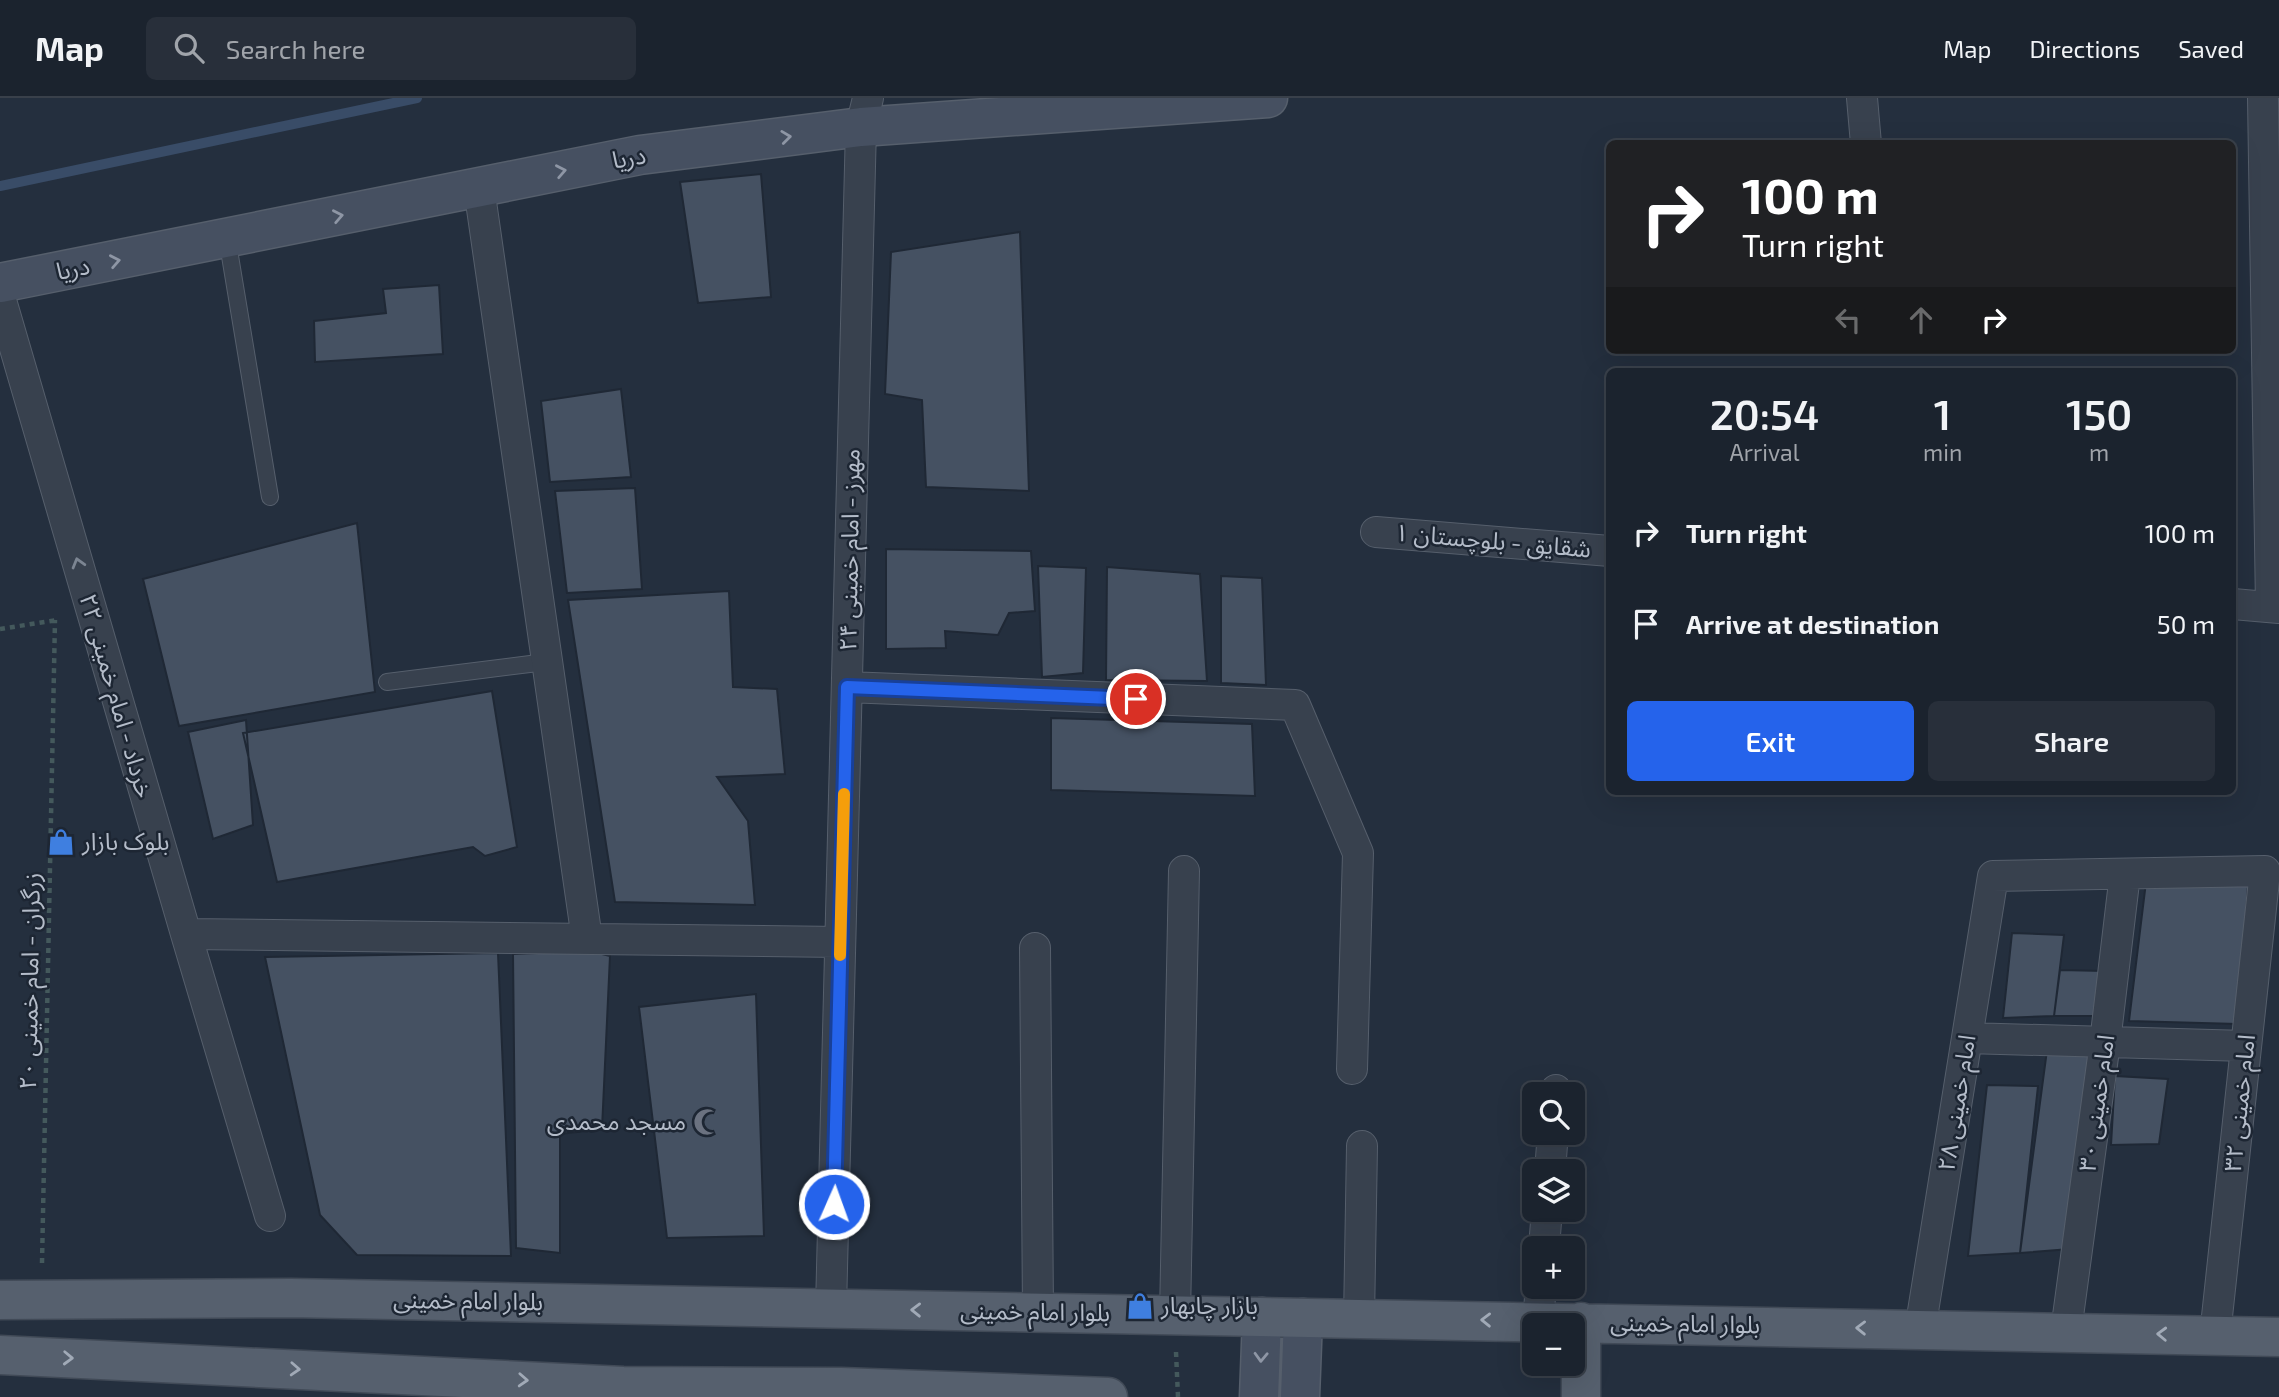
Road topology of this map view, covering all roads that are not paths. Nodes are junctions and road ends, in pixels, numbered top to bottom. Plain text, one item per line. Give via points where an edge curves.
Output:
1 (1268, 98) edge
2 (1862, 98) edge
3 (2263, 98) edge
4 (864, 113) edge
5 (1866, 140) edge
6 (479, 188) junction
7 (227, 239) junction
8 (0, 283) edge
9 (0, 297) edge
10 (270, 498) dead end
11 (1376, 532) dead end
12 (1606, 551) edge
13 (2236, 604) edge
14 (2275, 608) edge
15 (547, 662) junction
16 (387, 682) dead end
17 (847, 687) junction
18 (1184, 871) dead end
19 (2125, 874) junction
20 (186, 934) junction
21 (587, 939) junction
22 (840, 943) junction
23 (1035, 948) dead end
24 (1967, 1038) junction
25 (2105, 1042) junction
26 (2246, 1046) junction
27 (1352, 1069) dead end
28 (1362, 1146) dead end
29 (270, 1216) dead end
30 (0, 1300) edge
31 (1539, 1303) edge
32 (831, 1308) junction
33 (1038, 1312) junction
34 (1561, 1313) edge
35 (1175, 1315) junction
36 (1262, 1317) junction
37 (1303, 1318) junction
38 (1359, 1319) junction
39 (1585, 1322) edge
40 (1920, 1330) junction
41 (2066, 1331) junction
42 (2215, 1335) junction
43 (2279, 1337) edge
44 (0, 1355) edge
45 (1581, 1376) edge
46 (428, 1386) edge
47 (840, 1392) edge
48 (1108, 1397) edge
49 (1259, 1397) edge
50 (1300, 1397) edge
51 (1581, 1397) edge

1 - 4 street, دریا
2 - 5 street
3 - 14 street
6 -> 4 street, دریا
4 - 17 street, مهرز - امام خمینی ۲۴
7 -> 6 street, دریا
6 - 15 street
8 -> 7 street, دریا
7 - 10 lane
20 -> 9 street, خرداد - امام خمینی ۲۲
11 - 12 street, شقایق - بلوچستان ۱
13 - 14 street
15 - 16 lane
15 - 21 street
17 - 22 street, مهرز - امام خمینی ۲۴
17 - 27 street via 1295,705 1358,853
18 - 35 street
19 - 24 street, امام خمینی ۲۸ via 1993,876
19 - 25 street, امام خمینی ۳۰
19 - 26 street, امام خمینی ۳۲ via 2265,871
20 - 21 street
20 - 29 street, خرداد - امام خمینی ۲۲
21 - 22 street
22 - 32 street, مهرز - امام خمینی ۲۴
23 - 33 street
24 - 25 street
24 - 40 street, امام خمینی ۲۸
25 - 26 street
25 - 41 street, امام خمینی ۳۰
26 - 42 street, امام خمینی ۳۲
28 - 38 street
30 - 32 main road, بلوار امام خمینی via 291,1298
31 - 34 main road, بلوار امام خمینی
31 -> 38 main road, بلوار امام خمینی
33 -> 32 main road, بلوار امام خمینی
33 - 35 main road, بلوار امام خمینی
35 - 36 main road, بلوار امام خمینی
36 - 37 main road, بلوار امام خمینی
36 -> 49 street
37 - 38 main road, بلوار امام خمینی
37 - 50 street
40 -> 39 main road, بلوار امام خمینی
40 - 41 main road, بلوار امام خمینی
42 -> 41 main road, بلوار امام خمینی
42 - 43 main road, بلوار امام خمینی
44 -> 46 main road
45 - 51 main road
46 -> 47 main road
47 - 48 main road

